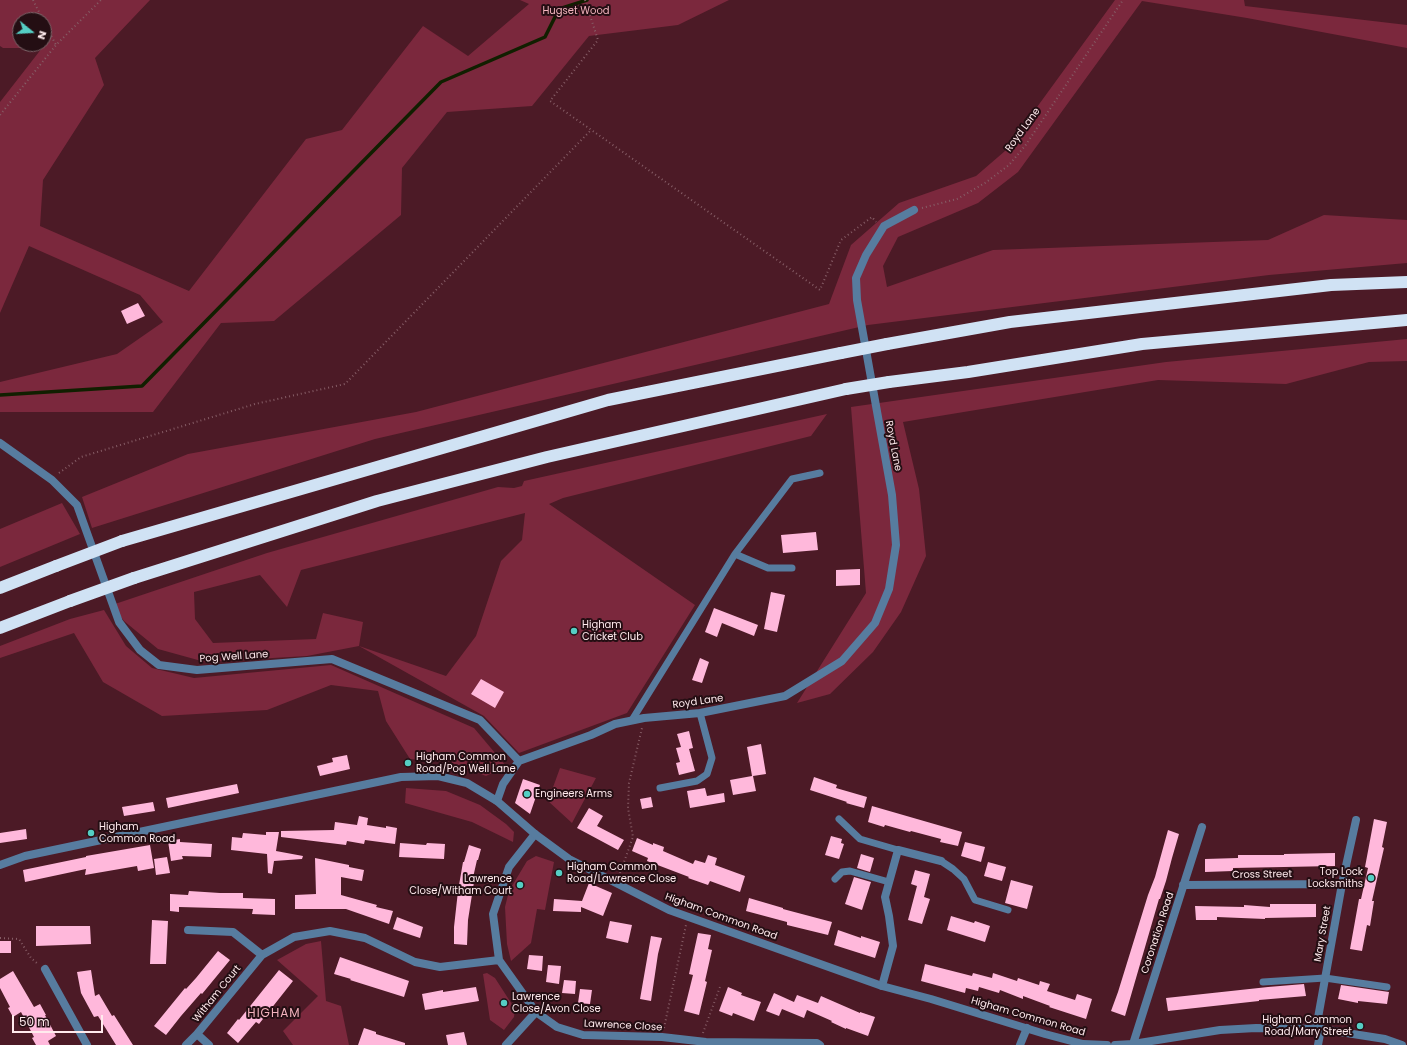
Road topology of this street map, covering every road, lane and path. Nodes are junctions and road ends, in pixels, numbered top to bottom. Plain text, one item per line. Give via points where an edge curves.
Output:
1 (33, 0) edge
2 (101, 0) edge
3 (585, 0) edge
4 (1123, 0) edge
5 (39, 12) edge
6 (52, 37) edge
7 (56, 45) junction
8 (0, 115) edge
9 (591, 130) junction
10 (914, 210) joint
11 (884, 226) junction
12 (1407, 282) edge
13 (1407, 320) edge
14 (0, 443) edge
15 (820, 473) dead end
16 (52, 480) junction
17 (735, 554) junction
18 (792, 568) dead end
19 (0, 588) edge
20 (0, 628) edge
21 (700, 713) junction
22 (644, 718) junction
23 (632, 720) junction
24 (519, 761) junction
25 (660, 788) dead end
26 (497, 801) junction
27 (840, 819) dead end
28 (1356, 820) dead end
29 (1202, 828) dead end
30 (535, 834) junction
31 (898, 850) junction
32 (941, 861) joint
33 (0, 865) edge
34 (834, 879) dead end
35 (889, 882) junction
36 (616, 884) junction
37 (1342, 884) junction
38 (1183, 885) junction
39 (1008, 910) dead end
40 (688, 916) junction
41 (188, 930) dead end
42 (0, 938) edge
43 (262, 955) junction
44 (499, 960) junction
45 (45, 969) joint
46 (1325, 978) junction
47 (1263, 982) dead end
48 (882, 986) junction
49 (720, 987) dead end
50 (1387, 987) dead end
51 (536, 1012) junction
52 (1027, 1028) junction
53 (1318, 1029) junction
54 (197, 1034) junction
55 (662, 1038) junction
56 (703, 1043) edge
57 (1133, 1044) junction
58 (87, 1045) edge
59 (186, 1045) edge
60 (209, 1045) edge
61 (506, 1045) edge
62 (820, 1045) edge
63 (1020, 1045) edge
64 (1107, 1045) edge
65 (1115, 1045) edge
66 (1318, 1045) edge
67 (1402, 1045) edge

1 - 5 path
2 - 7 path
3 - 9 path via 598,40 550,102
4 - 10 path, Royd Lane via 1025,146 1009,165 985,184 957,199
6 - 7 path
7 - 8 path
9 - 11 path via 820,290 841,240 872,217
9 - 16 path via 345,384 255,404 81,458
10 - 11 street
11 - 21 street, Royd Lane via 866,255 856,278 857,300 892,495 896,546 889,589 875,623 842,661 785,696
12 - 19 highway, bridge via 1331,284 1025,320 887,344 608,400 122,540
13 - 20 highway, bridge via 1142,344 846,390 547,458 377,501 134,578
14 - 16 street, Pog Well Lane
15 - 17 lane via 792,478
16 - 24 street, Pog Well Lane via 77,505 119,622 140,650 159,665 197,670 332,659 480,720
17 - 18 lane via 768,568
17 - 23 lane
21 - 22 street, Royd Lane
21 - 25 lane via 712,758 707,774 697,781
22 - 23 street, Royd Lane
22 - 36 path via 629,783 628,808 633,837
23 - 24 street, Royd Lane via 615,724
24 - 26 street via 503,784
26 - 30 street, Higham Common Road
26 - 33 street, Higham Common Road via 468,783 438,776 401,777 25,856
27 - 31 lane via 860,839
28 - 37 street, Mary Street
29 - 38 street, Coronation Road
30 - 36 street, Higham Common Road via 569,859
30 - 44 street, Lawrence Close via 509,867 493,914
31 - 32 street
31 - 35 street
32 - 39 lane via 964,879 975,900
34 - 35 lane via 842,872 850,871
35 - 48 street via 885,897 893,946
36 - 40 street, Higham Common Road via 669,910
37 - 38 street, Cross Street
37 - 46 street, Mary Street
38 - 57 street, Coronation Road
40 - 48 street, Higham Common Road
40 - 55 path
41 - 43 street via 233,932
42 - 45 path via 19,939 31,958
43 - 44 street, Witham Court via 294,937 330,931 364,938 415,962 434,966
43 - 54 street, Witham Court
44 - 51 street, Lawrence Close
45 - 58 street
46 - 47 lane
46 - 50 lane
46 - 53 street, Mary Street
48 - 52 street, Higham Common Road
49 - 56 path
51 - 55 street, Lawrence Close via 557,1027 583,1035
51 - 61 street
52 - 63 street
52 - 64 street, Higham Common Road via 1083,1044
53 - 57 street via 1220,1030
53 - 66 street, Mary Street
53 - 67 street via 1385,1039
54 - 59 street, Witham Court
54 - 60 street
55 - 56 street, Lawrence Close
56 - 62 street, Lawrence Close
57 - 65 street

